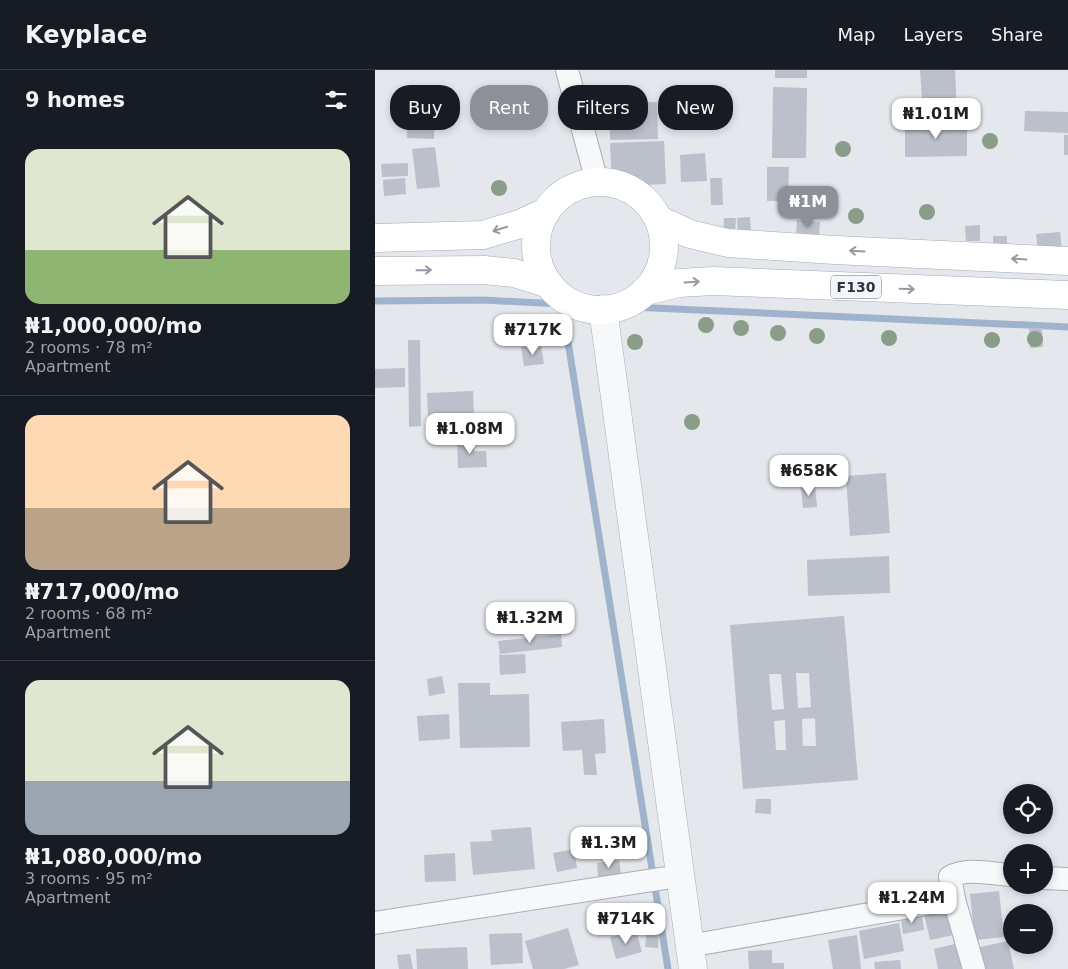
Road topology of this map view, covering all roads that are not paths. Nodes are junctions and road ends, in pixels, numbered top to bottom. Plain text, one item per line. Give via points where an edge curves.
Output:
1 (567, 70) edge
2 (597, 182) junction
3 (546, 212) junction
4 (659, 220) junction
5 (375, 238) edge
6 (1068, 261) edge
7 (375, 271) edge
8 (549, 284) junction
9 (645, 291) junction
10 (1068, 295) edge
11 (603, 310) junction
12 (1003, 874) edge
13 (1053, 878) edge
14 (661, 879) junction
15 (1068, 879) edge
16 (954, 899) junction
17 (375, 923) edge
18 (691, 957) edge
19 (973, 969) edge

1 - 2 street
2 - 3 main road, F130 via 582,184 568,191
2 - 4 main road, F130 via 613,183 641,196
3 -> 5 main road, F130 via 483,235
3 - 8 main road, F130 via 536,241 541,271
6 -> 4 main road, F130 via 728,242 690,234
4 - 9 main road, F130 via 663,258 655,280
7 -> 8 main road, F130 via 484,270
8 - 11 main road, F130 via 573,303
9 -> 10 main road, F130 via 679,283 713,281
9 - 11 main road, F130 via 632,301
11 - 14 street
12 - 16 street via 955,874 950,877
13 - 15 street
14 - 17 street
14 - 18 street
16 - 18 street
16 - 19 street

